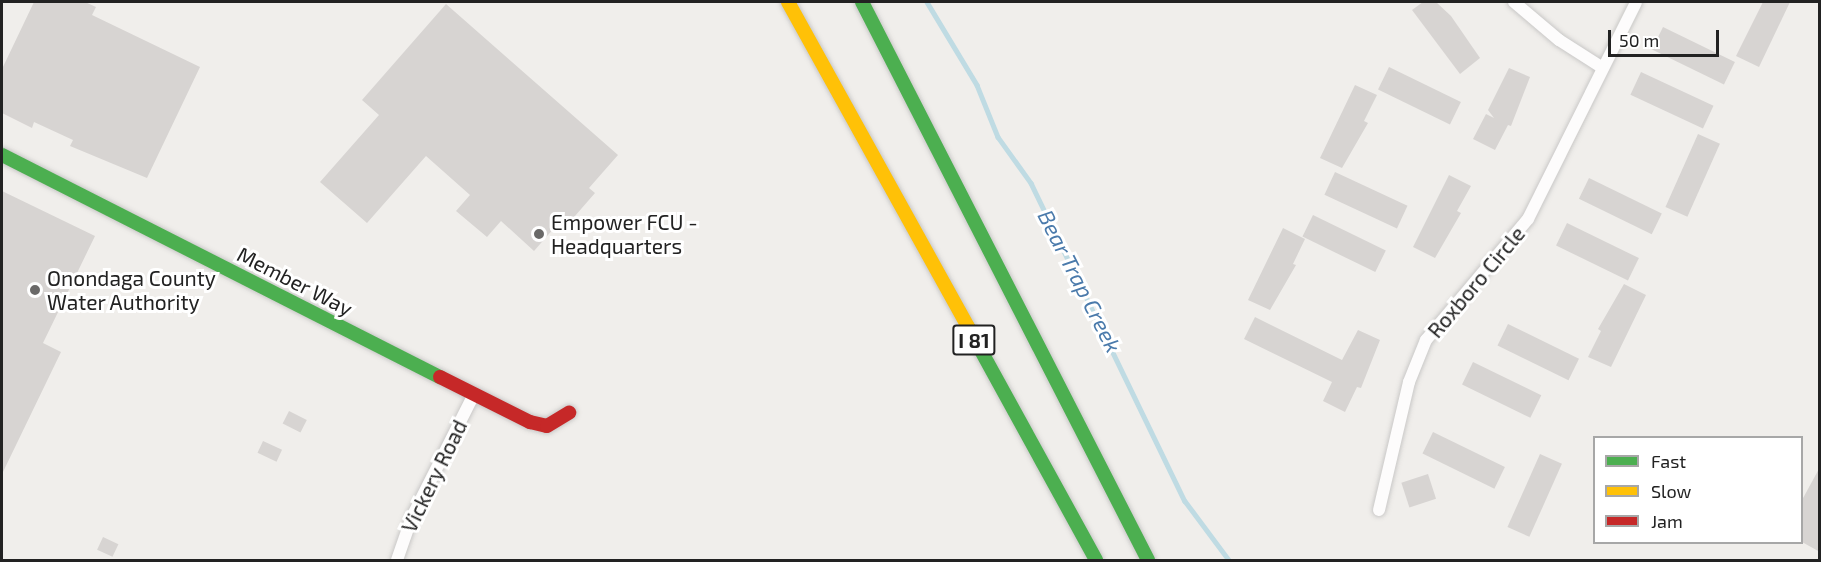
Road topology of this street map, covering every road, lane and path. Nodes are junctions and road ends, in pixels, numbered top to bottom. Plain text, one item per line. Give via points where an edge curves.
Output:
1 (788, 2) edge
2 (803, 2) edge
3 (863, 2) edge
4 (1514, 2) edge
5 (1636, 2) edge
6 (1603, 68) junction
7 (852, 120) junction
8 (2, 155) edge
9 (474, 394) junction
10 (569, 413) dead end
11 (1379, 510) dead end
12 (397, 561) edge
13 (1095, 561) edge
14 (1148, 561) edge

1 - 7 main road
2 - 7 main road, I 81
3 - 14 main road, I 81
4 - 6 street via 1558,40
5 - 6 street, Roxboro Circle
6 - 11 street, Roxboro Circle via 1528,219 1426,340 1409,382
7 - 13 main road, I 81
8 - 9 main road, Member Way
9 - 10 main road, Member Way via 547,426
9 - 12 street, Vickery Road via 412,517

